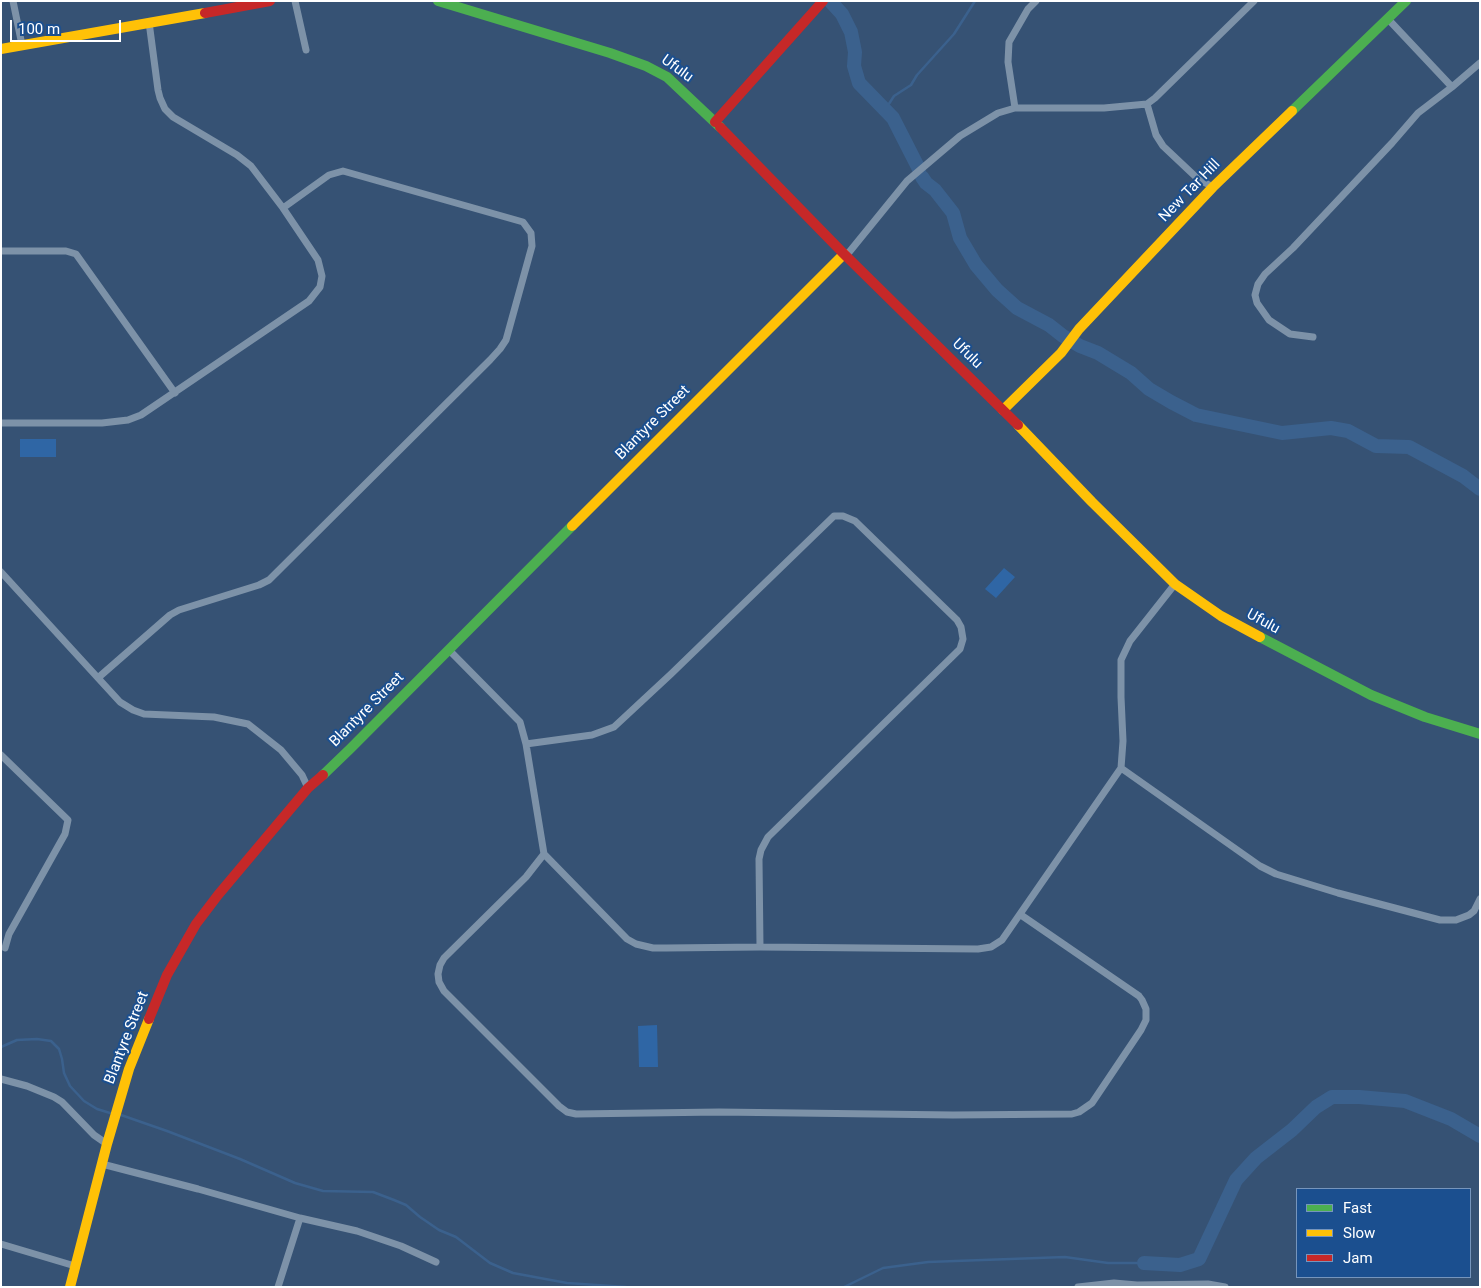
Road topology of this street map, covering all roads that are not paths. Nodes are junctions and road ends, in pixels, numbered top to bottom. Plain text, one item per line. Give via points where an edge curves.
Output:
1 (13, 1) edge
2 (270, 1) edge
3 (295, 1) edge
4 (438, 1) edge
5 (823, 1) edge
6 (1036, 1) edge
7 (1254, 1) edge
8 (1406, 1) edge
9 (456, 4) edge
10 (1388, 19) junction
11 (149, 22) junction
12 (22, 45) junction
13 (1, 49) edge
14 (306, 50) dead end
15 (1480, 63) edge
16 (1452, 87) junction
17 (1147, 104) junction
18 (1015, 108) junction
19 (715, 122) junction
20 (1213, 187) junction
21 (283, 208) junction
22 (1, 251) edge
23 (845, 255) junction
24 (1313, 337) dead end
25 (175, 393) junction
26 (1003, 410) junction
27 (1, 423) edge
28 (1, 572) edge
29 (1175, 584) junction
30 (449, 650) junction
31 (99, 677) junction
32 (1480, 734) edge
33 (526, 744) junction
34 (1, 754) edge
35 (1121, 768) junction
36 (308, 788) junction
37 (544, 854) junction
38 (1480, 900) edge
39 (1021, 914) junction
40 (5, 935) edge
41 (760, 947) junction
42 (5, 948) dead end
43 (1, 1079) edge
44 (107, 1144) junction
45 (102, 1164) junction
46 (300, 1218) junction
47 (1, 1244) edge
48 (436, 1262) dead end
49 (75, 1266) junction
50 (70, 1287) edge
51 (278, 1287) edge
52 (1078, 1287) edge
53 (1225, 1287) edge

1 - 12 street
2 - 11 street
3 - 14 street
4 - 9 street, Ufulu
5 - 19 street
6 - 18 street via 1009,42 1008,62
7 - 17 street
8 - 10 street, New Tar Hill
9 - 19 street, Ufulu via 657,70
10 - 16 street
10 - 20 street, New Tar Hill
11 - 12 street
11 - 21 street via 160,98 165,109 246,161
12 - 13 street
15 - 16 street
16 - 24 street via 1418,113 1258,284 1257,303 1269,320 1290,334
17 - 18 street via 1104,108
17 - 20 street via 1156,135 1163,146 1198,179
18 - 23 street via 998,113 960,136 916,173
19 - 23 street, Ufulu
20 - 26 street, New Tar Hill via 1079,329 1061,353
21 - 25 street via 320,265 322,282 318,292
21 - 31 street via 329,175 343,171 523,222 531,233 532,246 506,340 500,350 274,576 259,585 178,610
22 - 25 street via 66,251 76,254
23 - 26 street, Ufulu
23 - 30 street, Blantyre Street
25 - 27 street via 128,420
26 - 29 street, Ufulu
28 - 31 street
29 - 32 street, Ufulu via 1221,616 1355,688 1425,717
29 - 35 street via 1130,641 1121,660
30 - 33 street via 520,722
30 - 36 street, Blantyre Street
31 - 36 street via 120,702 144,714 214,717 248,724 281,750 302,774
33 - 37 street
33 - 41 street via 592,735 614,727 834,516 855,521 957,620 963,639 960,649 768,837 759,859
34 - 40 street via 68,820 65,834
35 - 38 street via 1276,874 1440,920 1456,920 1469,915
35 - 39 street
36 - 44 street, Blantyre Street via 218,894 186,939 167,975 129,1069
37 - 39 street via 526,877 448,954 438,974 444,991 559,1106 576,1114 973,1115 1079,1112 1092,1102 1118,1067 1146,1020 1146,1009 1139,996
37 - 41 street via 636,944 659,948
39 - 41 street via 1002,940 985,948
40 - 42 street
43 - 44 street via 54,1097
44 - 45 street, Blantyre Street
45 - 46 street
45 - 49 street, Blantyre Street
46 - 48 street via 357,1231
46 - 51 street
47 - 49 street
49 - 50 street, Blantyre Street
52 - 53 street via 1114,1282

